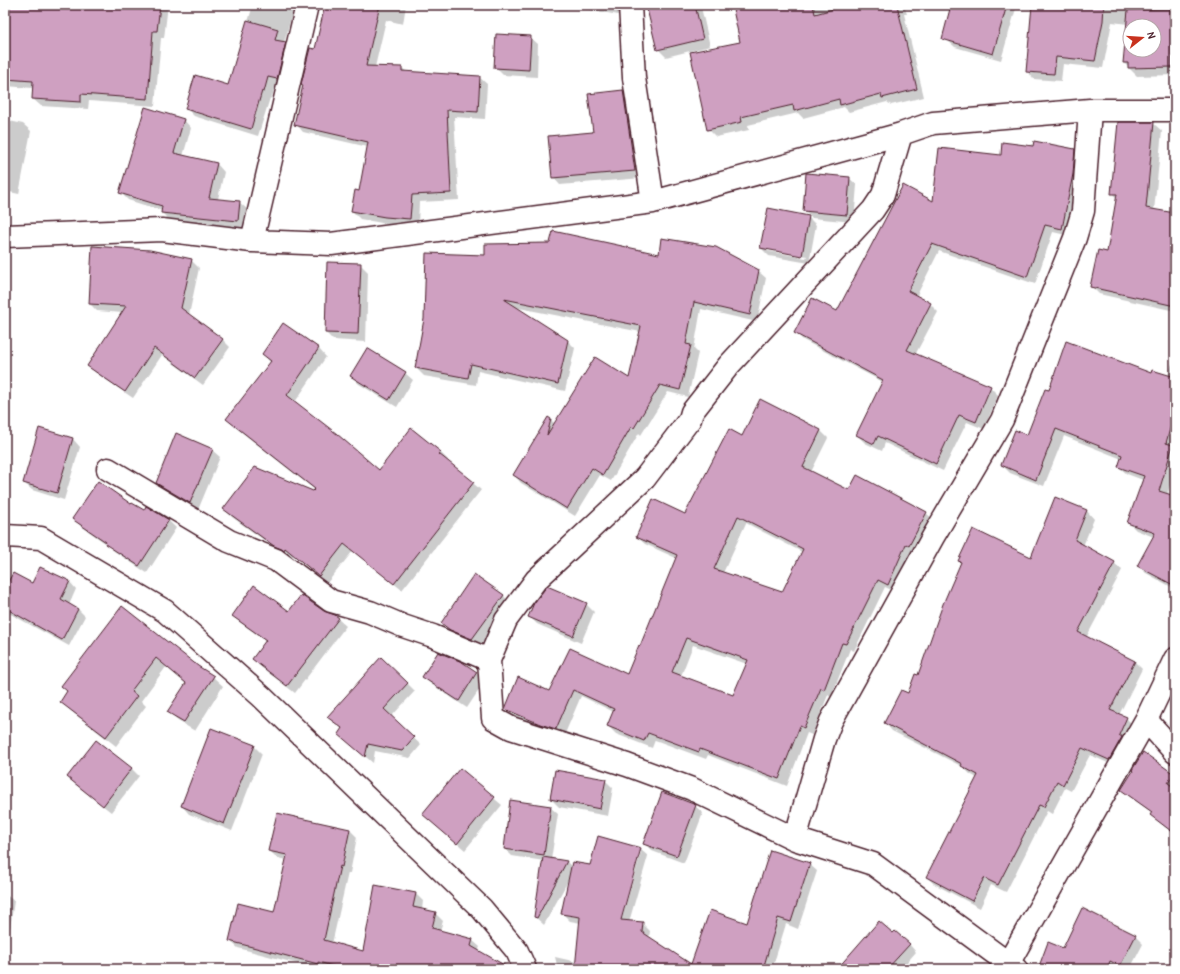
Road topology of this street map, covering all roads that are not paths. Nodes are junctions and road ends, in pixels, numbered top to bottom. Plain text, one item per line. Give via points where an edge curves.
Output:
1 (307, 5) edge
2 (630, 5) edge
3 (1090, 110) junction
4 (1175, 110) edge
5 (901, 134) junction
6 (652, 202) junction
7 (5, 236) edge
8 (252, 241) junction
9 (108, 469) dead end
10 (5, 536) edge
11 (1175, 659) edge
12 (489, 660) junction
13 (1146, 720) junction
14 (1175, 752) edge
15 (795, 839) junction
16 (1010, 967) edge
17 (525, 969) edge

1 - 8 street
2 - 6 street via 634,78
3 - 4 street
3 - 5 street via 933,123
3 - 15 street via 1083,211 1076,238 1002,420 933,536 831,721
5 - 6 street
5 - 12 street via 883,195 873,210 729,365 645,478 536,580 506,620
6 - 8 street via 331,244
7 - 8 street via 162,230
9 - 12 street via 229,541 276,560 331,601 370,612
10 - 17 street via 41,538 165,611 262,697 482,909 517,951
11 - 13 street
12 - 15 street via 493,718 511,728 692,789
13 - 14 street
13 - 16 street
15 - 16 street via 874,864

